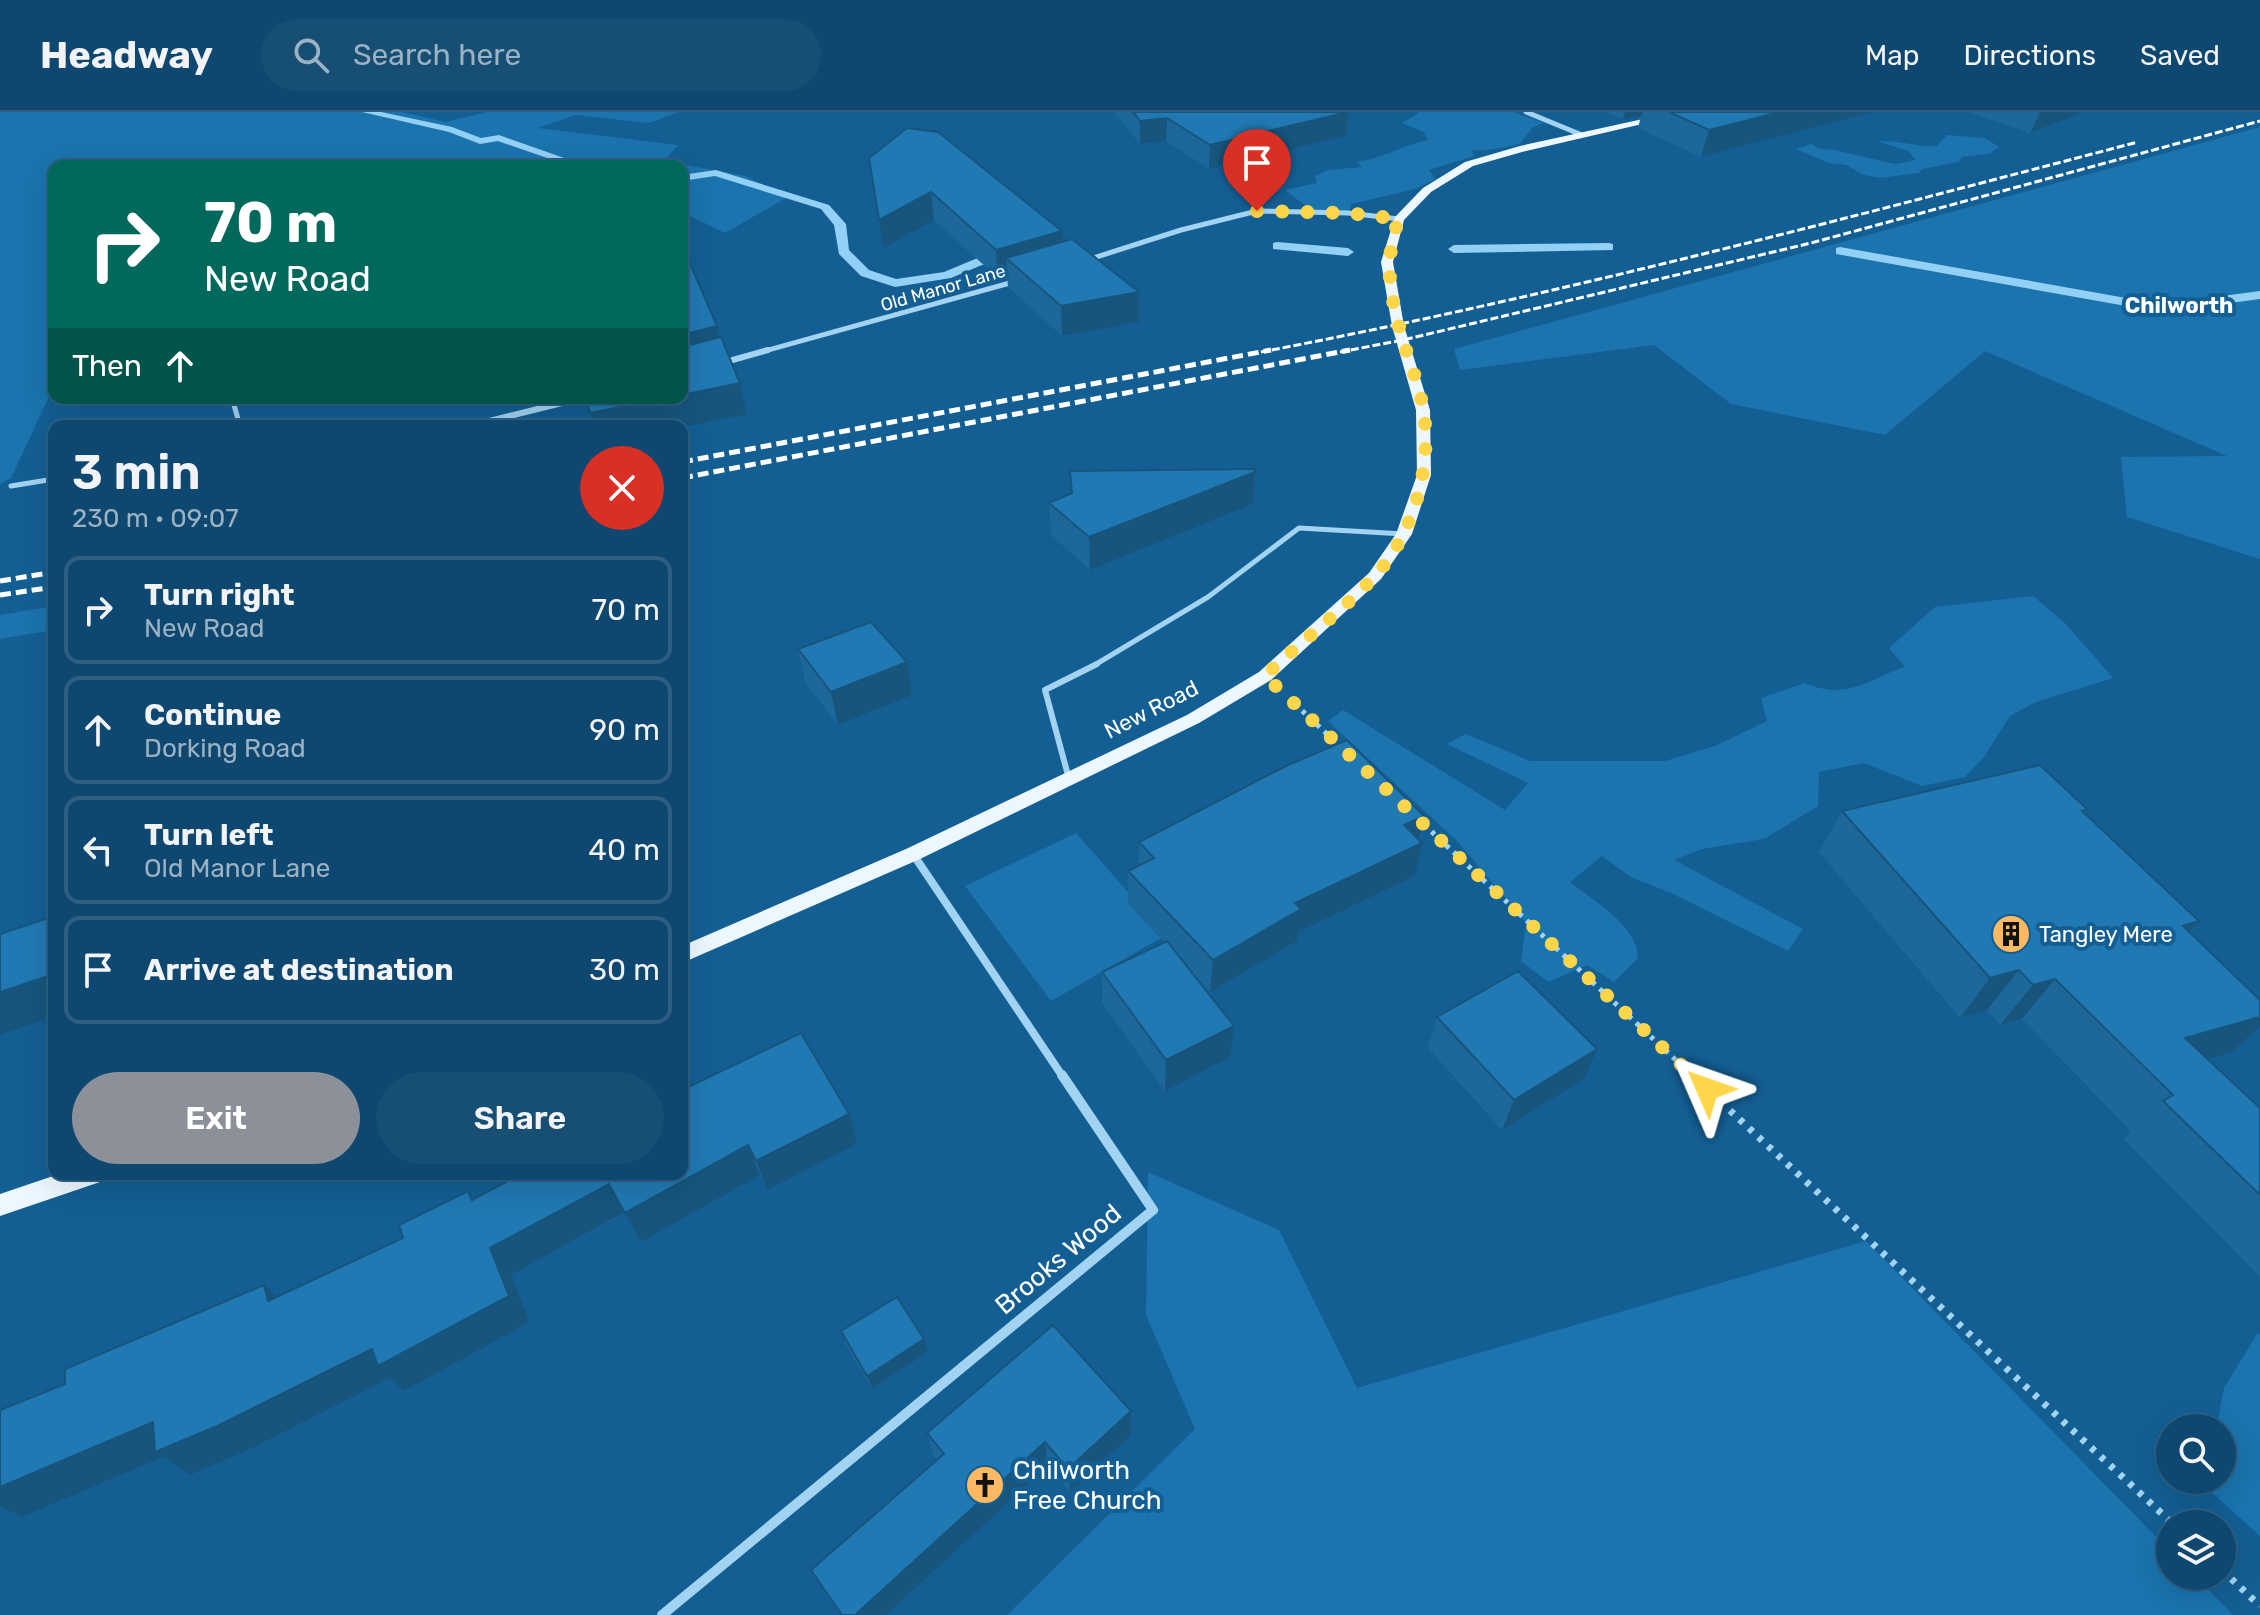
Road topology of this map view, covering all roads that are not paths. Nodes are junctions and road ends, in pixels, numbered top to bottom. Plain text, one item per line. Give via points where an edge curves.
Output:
1 (1526, 112) edge
2 (1689, 112) edge
3 (1582, 135) junction
4 (1399, 219) junction
5 (1085, 261) edge
6 (1029, 278) edge
7 (712, 366) edge
8 (558, 404) edge
9 (493, 420) edge
10 (48, 480) edge
11 (11, 486) dead end
12 (1404, 534) junction
13 (1069, 779) junction
14 (913, 854) junction
15 (688, 952) edge
16 (73, 1180) edge
17 (0, 1205) edge
18 (662, 1615) edge

1 - 3 street
2 - 3 main road
3 - 4 main road via 1469,164 1427,190
4 - 5 street via 1257,211
4 - 12 main road, New Road via 1387,262 1398,326 1423,410 1424,475
6 - 7 street, Old Manor Lane
8 - 9 street
10 - 11 lane
12 - 13 main road, New Road via 1375,576 1265,676 1193,719
12 - 13 lane via 1299,528 1193,610 1045,690
13 - 14 main road, New Road
14 - 15 main road, New Road
14 - 18 street, Brooks Wood via 1153,1210
16 - 17 main road

